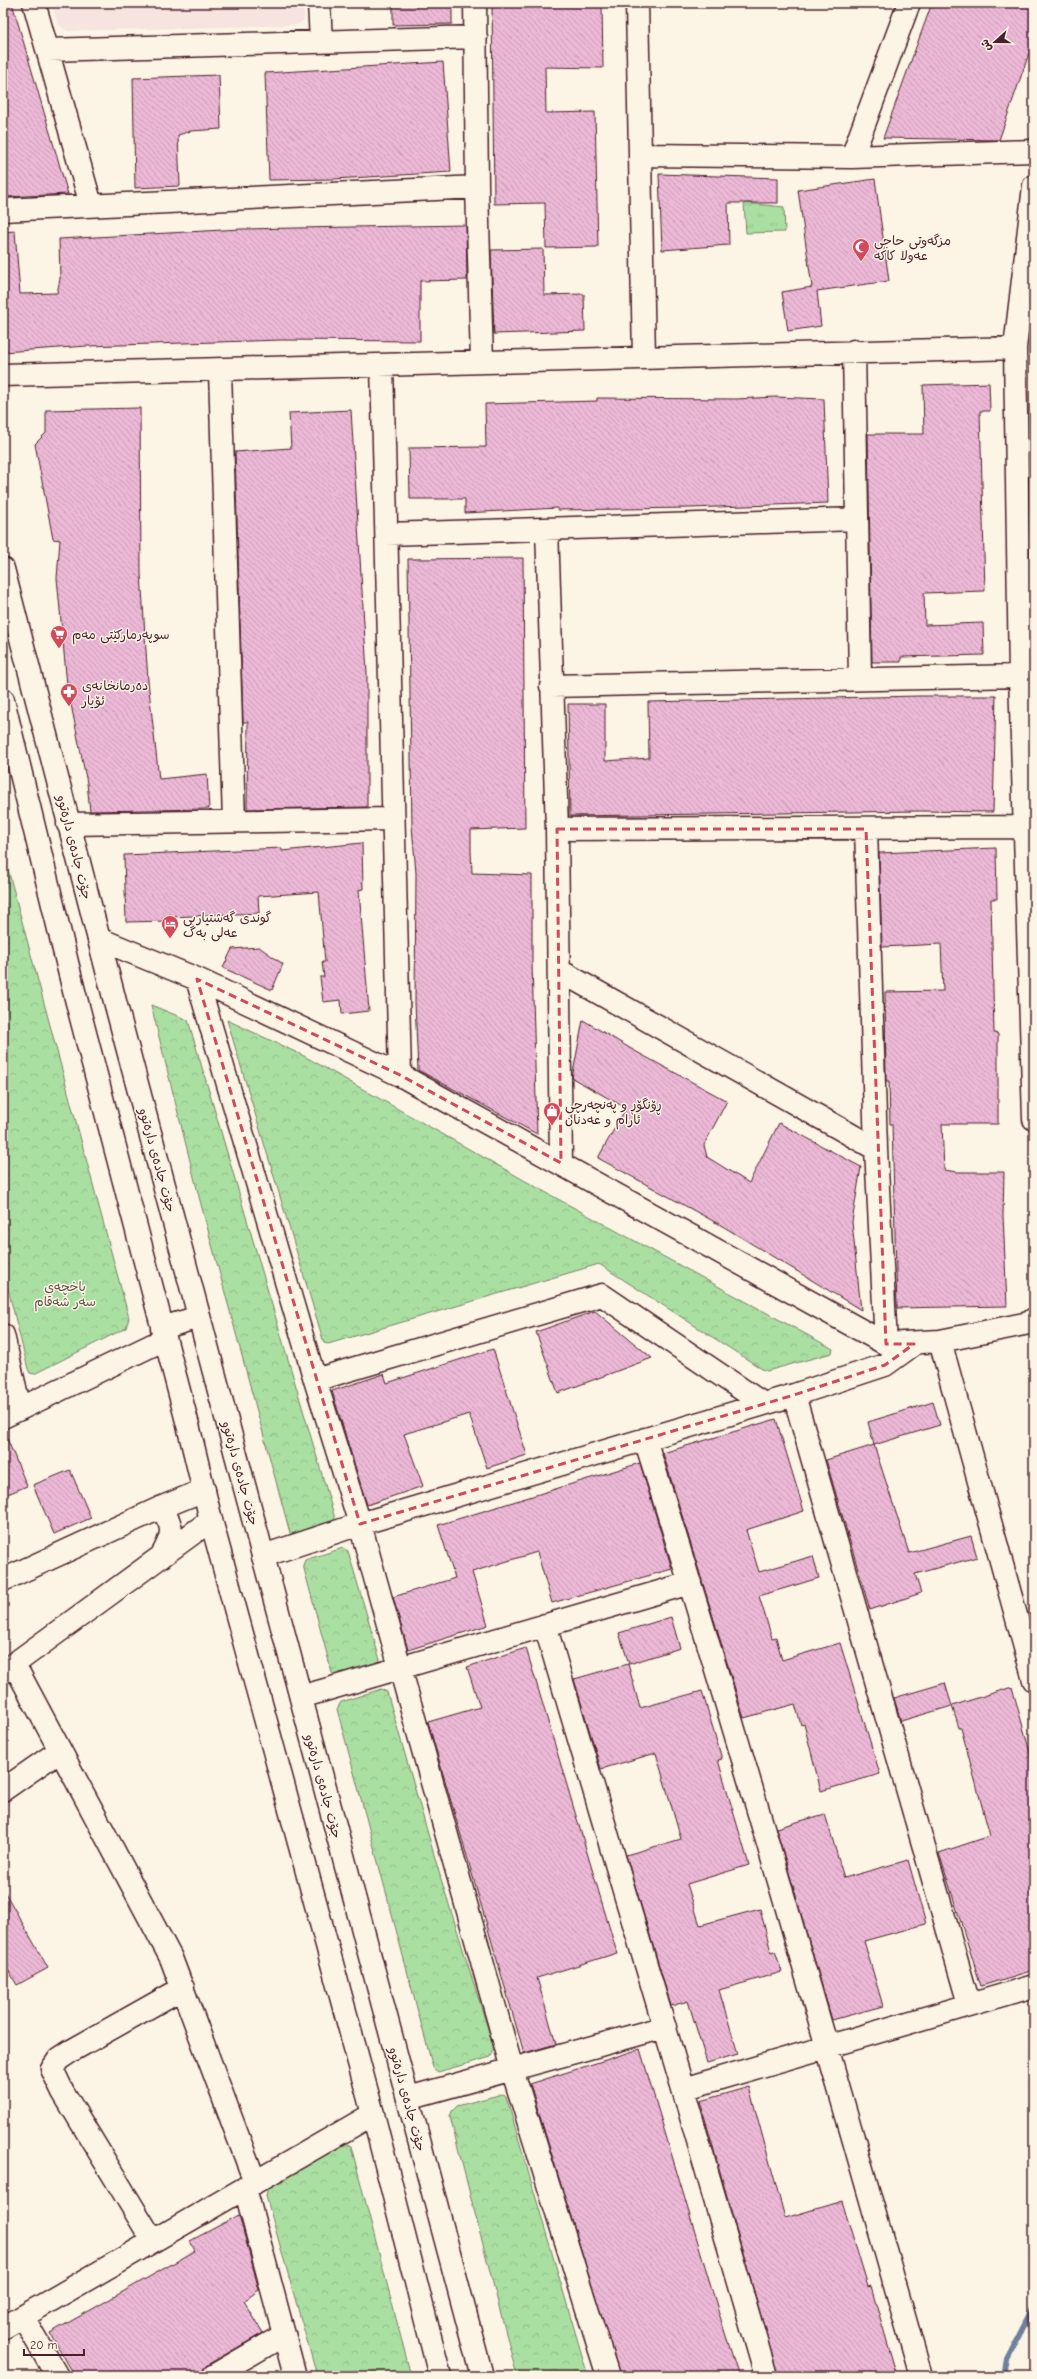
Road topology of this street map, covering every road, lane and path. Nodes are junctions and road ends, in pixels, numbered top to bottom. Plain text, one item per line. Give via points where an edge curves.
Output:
1 (34, 3) edge
2 (319, 3) edge
3 (475, 3) edge
4 (637, 3) edge
5 (909, 3) edge
6 (476, 37) junction
7 (321, 41) junction
8 (48, 50) junction
9 (1034, 151) edge
10 (640, 155) junction
11 (852, 157) junction
12 (1034, 186) edge
13 (477, 187) junction
14 (91, 206) junction
15 (3, 210) edge
16 (1015, 348) junction
17 (854, 351) junction
18 (644, 358) junction
19 (482, 362) junction
20 (382, 365) junction
21 (220, 371) junction
22 (3, 375) edge
23 (857, 519) junction
24 (547, 529) junction
25 (387, 534) junction
26 (3, 569) edge
27 (1020, 676) junction
28 (860, 678) junction
29 (551, 686) junction
30 (3, 700) edge
31 (393, 819) junction
32 (234, 821) junction
33 (68, 824) junction
34 (1025, 827) junction
35 (557, 829) junction
36 (866, 829) junction
37 (99, 940) junction
38 (560, 971) junction
39 (197, 979) junction
40 (400, 1075) junction
41 (1034, 1119) edge
42 (876, 1149) junction
43 (561, 1163) junction
44 (199, 1317) junction
45 (1034, 1320) edge
46 (163, 1334) junction
47 (3, 1335) edge
48 (940, 1341) junction
49 (886, 1344) junction
50 (914, 1344) junction
51 (315, 1380) junction
52 (794, 1395) junction
53 (762, 1403) junction
54 (12, 1413) edge
55 (645, 1439) junction
56 (204, 1490) junction
57 (160, 1508) junction
58 (211, 1520) junction
59 (360, 1524) junction
60 (263, 1556) junction
61 (161, 1557) junction
62 (3, 1580) edge
63 (690, 1583) junction
64 (545, 1625) junction
65 (8, 1668) edge
66 (399, 1669) junction
67 (1034, 1680) edge
68 (301, 1697) junction
69 (59, 1751) junction
70 (3, 1790) edge
71 (1034, 1986) edge
72 (183, 1988) junction
73 (969, 2004) junction
74 (665, 2027) junction
75 (827, 2046) junction
76 (512, 2069) junction
77 (684, 2089) junction
78 (408, 2098) junction
79 (373, 2114) junction
80 (250, 2185) junction
81 (153, 2241) junction
82 (23, 2317) junction
83 (3, 2328) edge
84 (284, 2334) junction
85 (57, 2376) edge
86 (213, 2376) edge
87 (295, 2376) edge
88 (440, 2376) edge
89 (482, 2376) edge
90 (608, 2376) edge
91 (766, 2376) edge
92 (921, 2376) edge

1 - 8 street
2 - 7 street
3 - 6 street
4 - 10 street
5 - 11 street
6 - 7 street
6 - 13 street
7 - 8 street
8 - 14 street
9 - 11 street
10 - 11 street
10 - 18 street
12 - 16 street
13 - 14 street
13 - 19 street
14 - 15 street
16 - 17 street
16 - 27 street
17 - 18 street
17 - 23 street
18 - 19 street
19 - 20 street
20 - 21 street
20 - 25 street
21 - 22 street
21 - 32 street
23 - 24 street
23 - 28 street
24 - 25 street
24 - 29 street
25 - 31 street
26 - 33 street, جۆت جادەی دارەتوو
27 - 28 street
27 - 34 street
28 - 29 street
29 - 35 street
30 - 46 street via 76,999
31 - 32 street
31 - 40 street
32 - 33 street
33 - 37 street, جۆت جادەی دارەتوو
34 - 36 street
34 - 41 street
35 - 36 street
35 - 38 street
36 - 42 street
37 - 39 street
37 - 44 street, جۆت جادەی دارەتوو
38 - 42 street
38 - 43 street
39 - 40 street
39 - 51 street
40 - 43 street
42 - 49 street
43 - 49 street
44 - 46 street
44 - 60 street, جۆت جادەی دارەتوو
45 - 48 street
46 - 54 street
46 - 56 street
47 - 54 street
48 - 50 street
48 - 67 street
49 - 50 street
50 - 52 street via 886,1365
51 - 53 street via 602,1295
51 - 59 street
52 - 53 street
52 - 73 street
53 - 55 street
55 - 59 street
55 - 63 street
56 - 57 street
56 - 58 street
57 - 61 street via 169,1519 172,1530 170,1541
57 - 62 street
58 - 61 street
58 - 79 street
59 - 60 street
59 - 66 street
60 - 68 street, جۆت جادەی دارەتوو
61 - 65 street
63 - 64 street
63 - 75 street
64 - 66 street
64 - 74 street
65 - 69 street
66 - 68 street
66 - 76 street
68 - 78 street, جۆت جادەی دارەتوو
69 - 70 street
69 - 72 street via 171,1958
71 - 73 street
72 - 80 street
72 - 81 street via 71,2051 59,2059 52,2068 62,2092
73 - 75 street
74 - 76 street
74 - 77 street
75 - 77 street
75 - 92 street
76 - 78 street
76 - 90 street
77 - 91 street
78 - 89 street, جۆت جادەی دارەتوو
79 - 80 street
79 - 88 street
80 - 81 street
80 - 84 street
81 - 82 street
82 - 83 street
82 - 85 street
84 - 86 street
84 - 87 street

